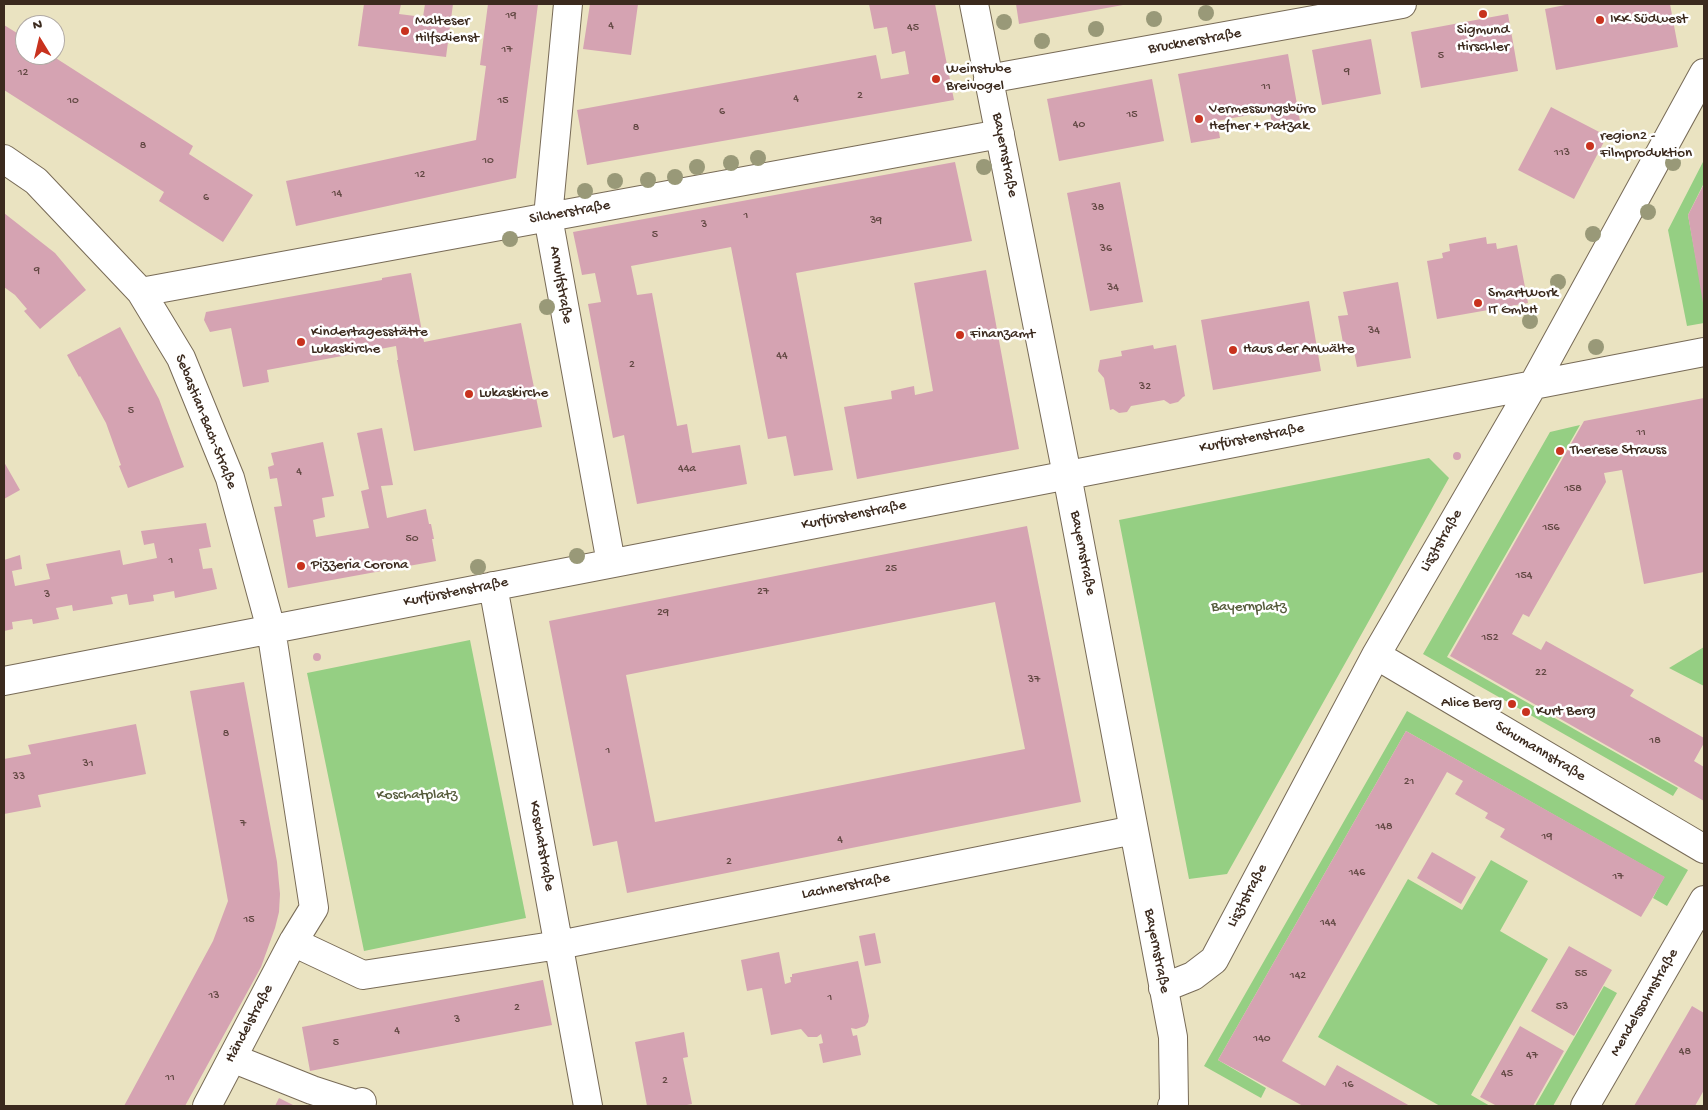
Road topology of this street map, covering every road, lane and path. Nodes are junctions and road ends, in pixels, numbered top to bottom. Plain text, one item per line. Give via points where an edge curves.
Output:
1 (568, 4) edge
2 (974, 4) edge
3 (1402, 4) edge
4 (1704, 73) edge
5 (988, 80) junction
6 (1000, 134) junction
7 (4, 159) edge
8 (548, 217) junction
9 (141, 292) junction
10 (1704, 352) edge
11 (1533, 385) junction
12 (1067, 475) junction
13 (611, 563) junction
14 (493, 586) junction
15 (270, 629) junction
16 (1376, 655) junction
17 (4, 681) edge
18 (1134, 830) junction
19 (1704, 849) edge
20 (1704, 900) edge
21 (293, 942) junction
22 (559, 945) junction
23 (1164, 988) junction
24 (232, 1058) junction
25 (362, 1102) dead end
26 (1174, 1105) edge
27 (207, 1106) edge
28 (588, 1106) edge
29 (1585, 1106) edge

1 - 8 street, Arnulfstraße
2 - 5 street, Bayernstraße
3 - 5 street, Brucknerstraße
4 - 11 street, Lisztstraße
5 - 6 street, Bayernstraße
6 - 8 street, Silcherstraße
6 - 12 street, Bayernstraße
7 - 9 street, Sebastian-Bach-Straße via 36,181
8 - 9 street, Silcherstraße
8 - 13 street, Arnulfstraße
9 - 15 street, Sebastian-Bach-Straße via 181,358 230,478
10 - 11 street, Kurfürstenstraße
11 - 12 street, Kurfürstenstraße
11 - 16 street, Lisztstraße
12 - 13 street, Kurfürstenstraße
12 - 18 street, Bayernstraße
13 - 14 street, Kurfürstenstraße
14 - 15 street, Kurfürstenstraße
14 - 22 street, Koschatstraße
15 - 17 street, Kurfürstenstraße
15 - 21 street via 314,908
16 - 19 street, Schumannstraße
16 - 23 street, Lisztstraße via 1214,960 1193,976
18 - 22 street, Lachnerstraße
18 - 23 street, Bayernstraße
20 - 29 street, Mendelssohnstraße
21 - 22 street via 363,975
21 - 24 street, Händelstraße
22 - 28 street, Koschatstraße
23 - 26 street, Bayernstraße via 1173,1036
24 - 25 street via 358,1106
24 - 27 street, Händelstraße

